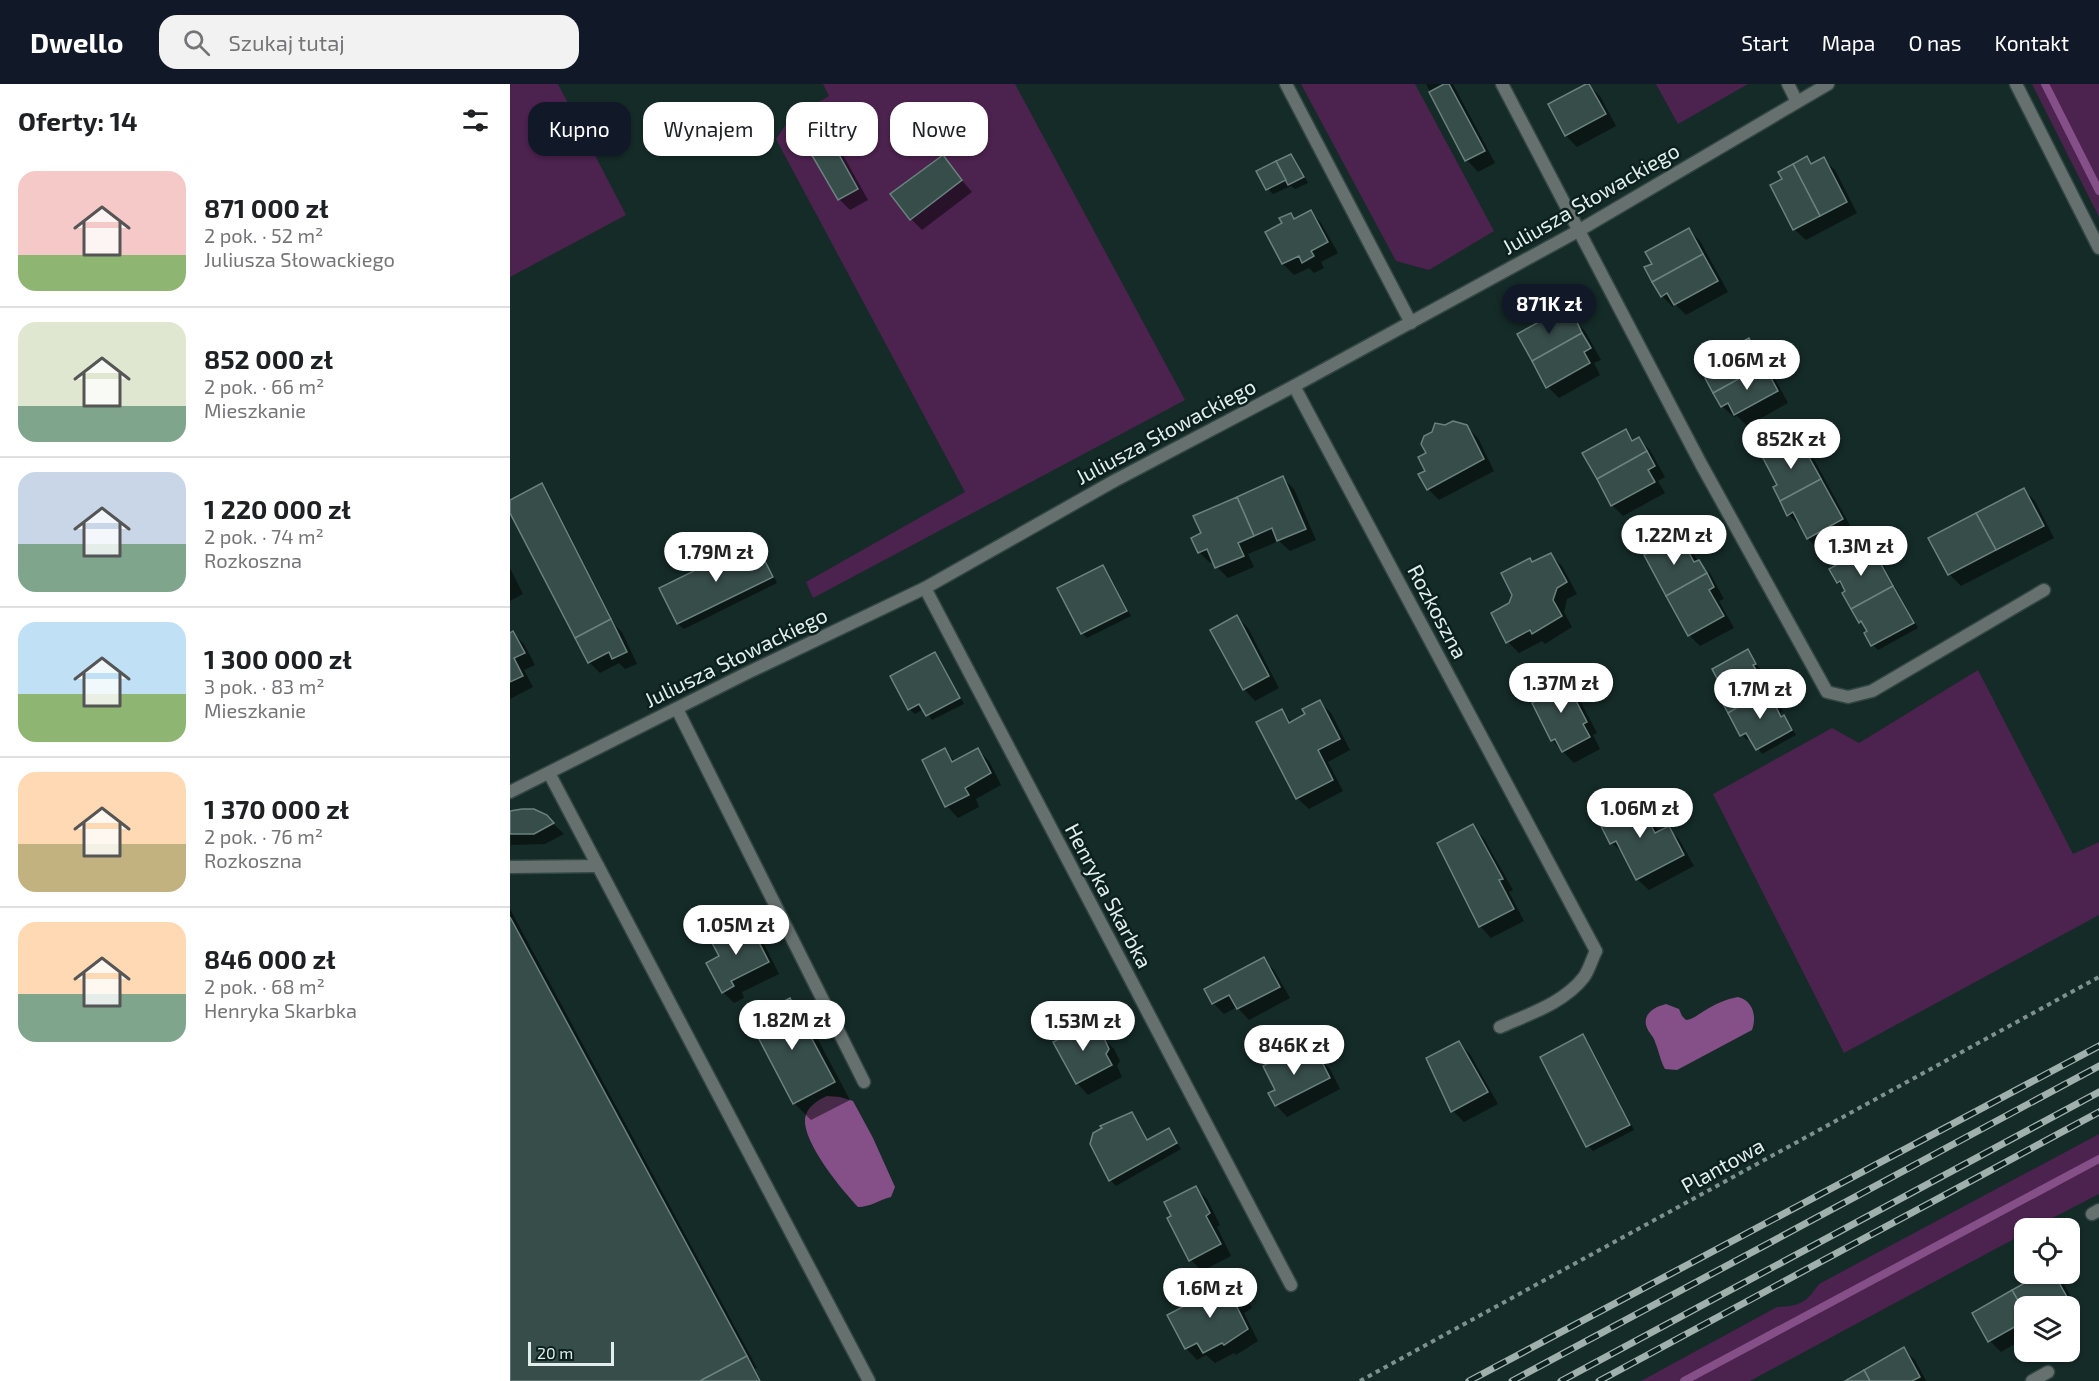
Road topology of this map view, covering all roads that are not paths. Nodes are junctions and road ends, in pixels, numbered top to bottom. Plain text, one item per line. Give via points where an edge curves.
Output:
1 (1286, 84) edge
2 (1502, 84) edge
3 (1788, 84) edge
4 (1828, 84) edge
5 (2016, 84) edge
6 (1797, 102) junction
7 (1578, 231) junction
8 (2099, 248) edge
9 (1411, 323) junction
10 (1294, 386) junction
11 (925, 588) junction
12 (2044, 590) dead end
13 (677, 710) junction
14 (549, 773) junction
15 (510, 792) edge
16 (598, 866) junction
17 (510, 867) edge
18 (1500, 1027) dead end
19 (864, 1082) dead end
20 (1291, 1285) dead end
21 (2048, 1372) dead end
22 (869, 1381) edge
23 (2032, 1381) edge

1 - 9 street
2 - 7 street
3 - 6 street
4 - 6 street, Juliusza Słowackiego
5 - 8 street
6 - 7 street, Juliusza Słowackiego
7 - 9 street, Juliusza Słowackiego
7 - 12 street via 1827,692 1848,697 1872,691
9 - 10 street, Juliusza Słowackiego
10 - 11 street, Juliusza Słowackiego via 1114,481
10 - 18 street, Rozkoszna via 1596,951 1586,975 1575,986 1553,1003
11 - 13 street, Juliusza Słowackiego
11 - 20 street, Henryka Skarbka
13 - 14 street, Juliusza Słowackiego
13 - 19 street
14 - 15 street, Juliusza Słowackiego
14 - 16 street
16 - 17 street
16 - 22 street
21 - 23 street

